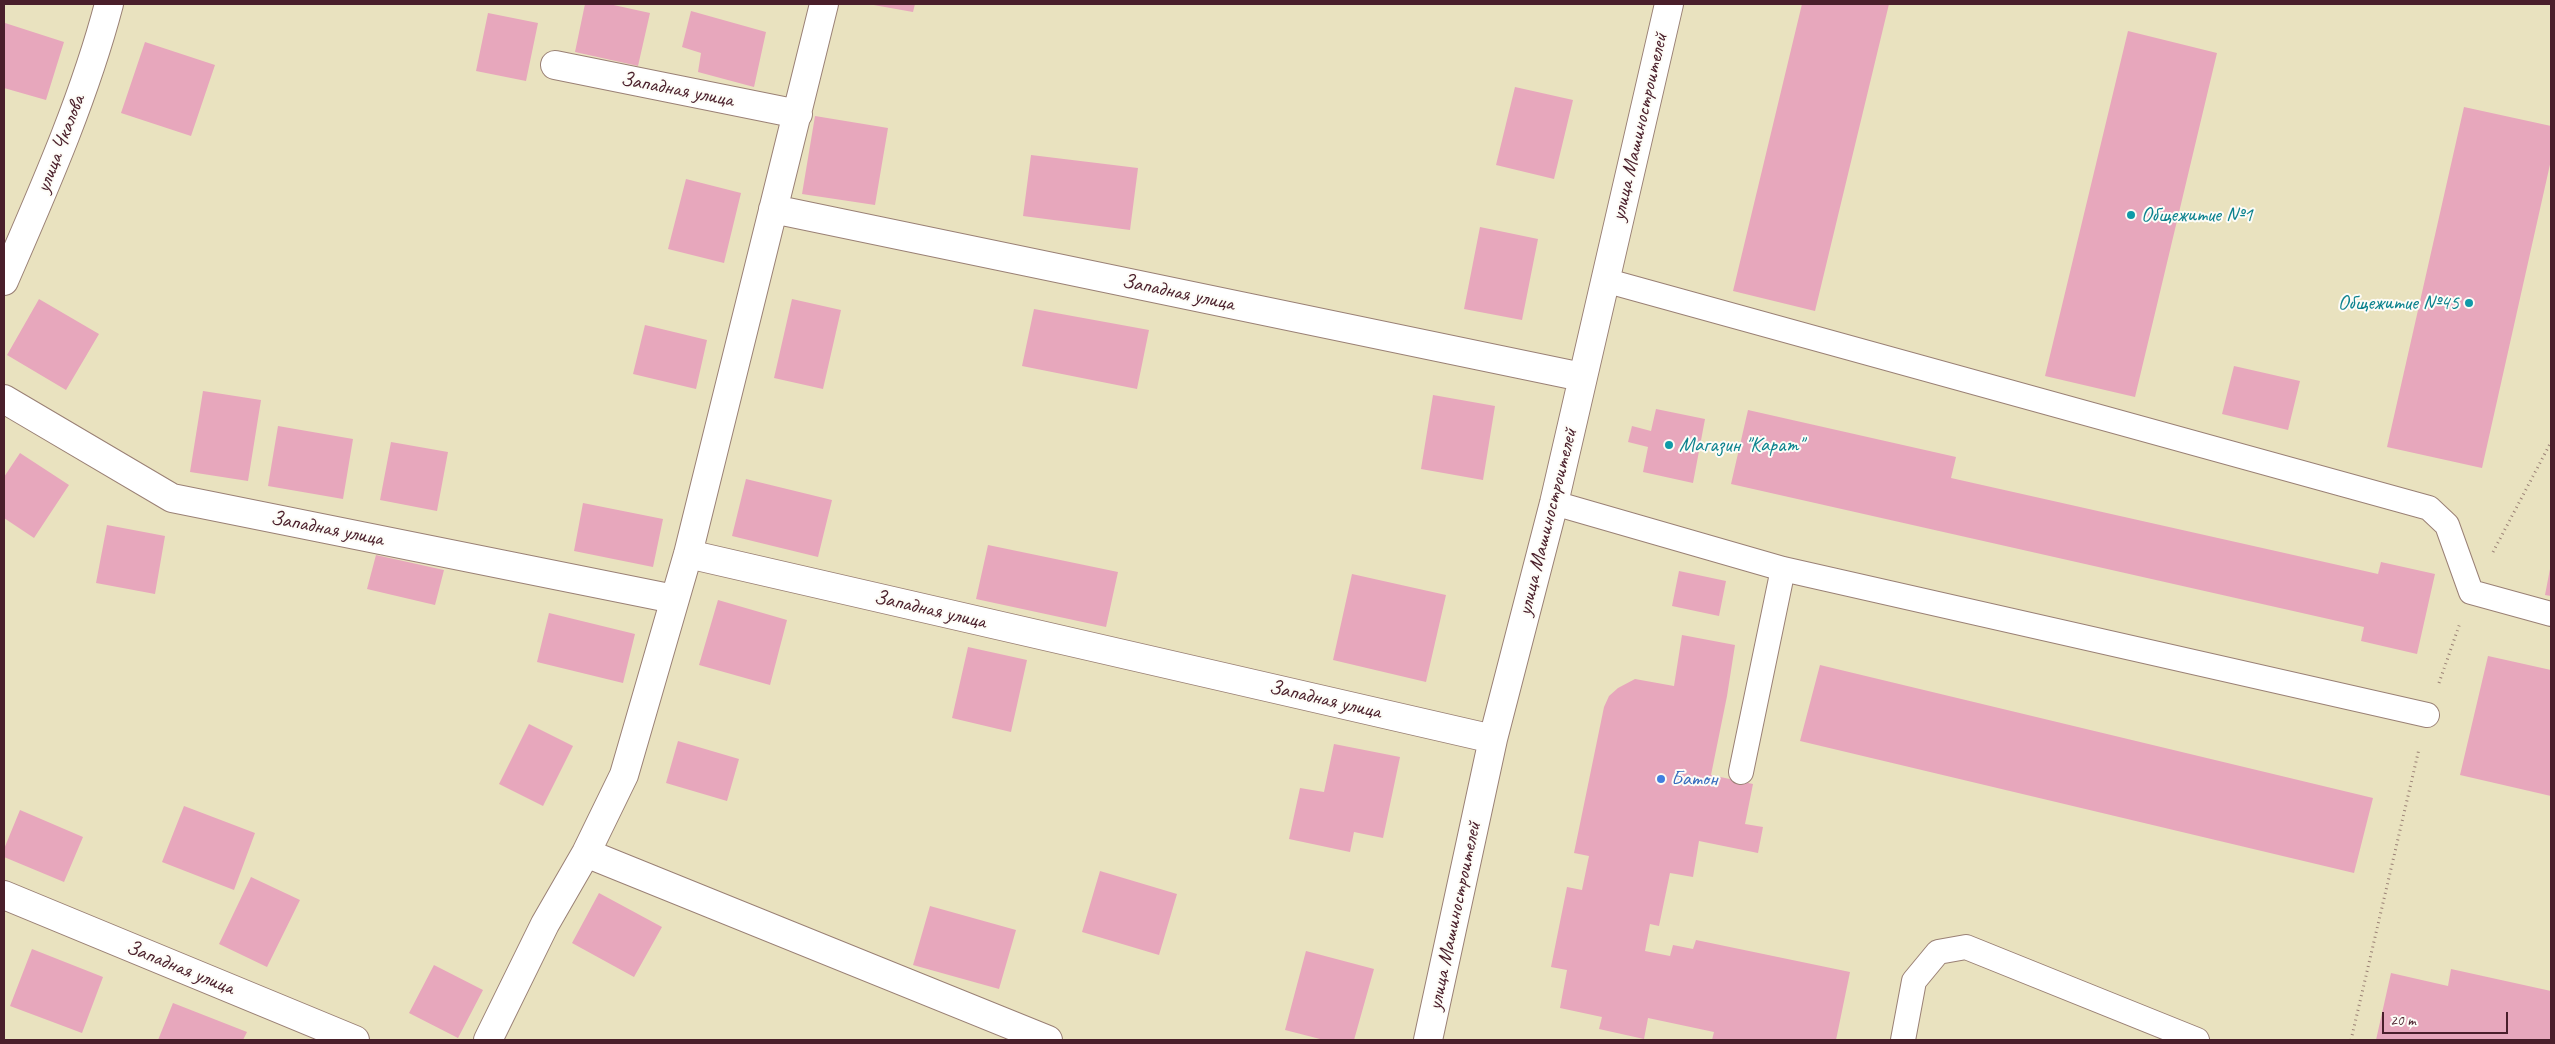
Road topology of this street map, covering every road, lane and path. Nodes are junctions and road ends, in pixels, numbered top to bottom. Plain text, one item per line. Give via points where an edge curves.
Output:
1 (109, 4) edge
2 (824, 4) edge
3 (1669, 4) edge
4 (556, 65) dead end
5 (798, 114) junction
6 (773, 209) junction
7 (1604, 280) junction
8 (4, 281) edge
9 (1582, 377) junction
10 (4, 399) edge
11 (1554, 503) junction
12 (688, 554) junction
13 (1783, 569) junction
14 (674, 599) junction
15 (2551, 614) edge
16 (2427, 715) dead end
17 (1493, 739) junction
18 (1741, 772) dead end
19 (586, 853) junction
20 (4, 895) edge
21 (355, 1040) edge
22 (488, 1040) edge
23 (1048, 1040) edge
24 (1428, 1040) edge
25 (1902, 1040) edge
26 (2197, 1040) edge

1 - 8 street, улица Чкалова via 93,60
2 - 5 street
3 - 7 street, улица Машиностроителей
4 - 5 street, Западная улица
5 - 6 street
6 - 9 street, Западная улица
6 - 12 street
7 - 9 street, улица Машиностроителей
7 - 15 lane via 2429,508 2447,525 2471,592
9 - 11 street, улица Машиностроителей
10 - 14 street, Западная улица via 172,498
11 - 13 lane
11 - 17 street, улица Машиностроителей
12 - 14 street
12 - 17 street, Западная улица
13 - 16 lane
13 - 18 lane
14 - 19 street via 624,775
17 - 24 street, улица Машиностроителей
19 - 22 street via 545,924
19 - 23 street
20 - 21 street, Западная улица
25 - 26 lane via 1914,981 1938,952 1966,947

